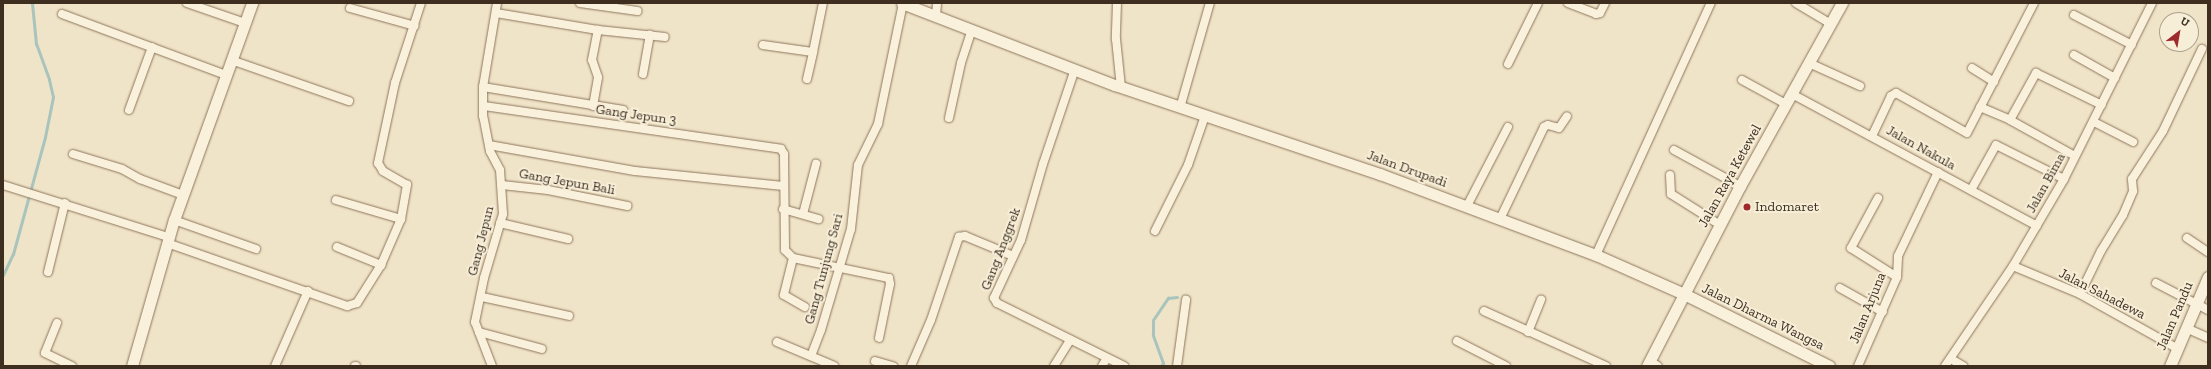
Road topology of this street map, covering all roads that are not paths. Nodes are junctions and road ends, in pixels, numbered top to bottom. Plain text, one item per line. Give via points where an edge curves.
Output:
1 (188, 3) edge
2 (252, 3) edge
3 (421, 3) edge
4 (497, 3) edge
5 (580, 3) edge
6 (824, 3) edge
7 (903, 3) edge
8 (937, 3) edge
9 (1117, 3) edge
10 (1210, 3) edge
11 (1538, 3) edge
12 (1568, 3) edge
13 (1605, 3) edge
14 (1710, 3) edge
15 (1796, 3) edge
16 (1842, 3) edge
17 (2034, 3) edge
18 (2152, 3) edge
19 (350, 8) dead end
20 (637, 10) dead end
21 (496, 13) junction
22 (62, 14) dead end
23 (936, 15) junction
24 (2074, 15) dead end
25 (244, 23) junction
26 (1831, 24) junction
27 (415, 26) junction
28 (598, 30) junction
29 (972, 30) junction
30 (650, 35) junction
31 (665, 37) dead end
32 (763, 45) dead end
33 (2132, 45) junction
34 (152, 47) junction
35 (2202, 49) dead end
36 (813, 52) junction
37 (2074, 55) dead end
38 (231, 60) junction
39 (1809, 63) junction
40 (1508, 64) dead end
41 (1972, 68) dead end
42 (1074, 69) junction
43 (643, 74) dead end
44 (226, 75) junction
45 (2115, 78) junction
46 (807, 79) dead end
47 (1742, 80) dead end
48 (1994, 82) junction
49 (1118, 86) junction
50 (1860, 86) dead end
51 (483, 87) junction
52 (1792, 94) junction
53 (349, 101) dead end
54 (1786, 104) junction
55 (2102, 104) junction
56 (484, 106) junction
57 (593, 106) junction
58 (1180, 108) junction
59 (1980, 108) junction
60 (129, 110) dead end
61 (622, 110) dead end
62 (1205, 116) junction
63 (1567, 116) dead end
64 (949, 118) dead end
65 (2010, 120) junction
66 (2094, 122) junction
67 (1508, 128) dead end
68 (1872, 136) junction
69 (2132, 142) dead end
70 (489, 145) junction
71 (1674, 150) dead end
72 (73, 154) dead end
73 (2075, 156) junction
74 (816, 164) dead end
75 (1938, 172) junction
76 (1670, 175) dead end
77 (2064, 179) junction
78 (3, 185) edge
79 (502, 185) junction
80 (783, 186) junction
81 (1740, 186) junction
82 (1971, 190) junction
83 (183, 194) junction
84 (1878, 198) dead end
85 (336, 200) dead end
86 (65, 203) junction
87 (628, 206) dead end
88 (1467, 206) junction
89 (783, 209) junction
90 (803, 214) junction
91 (401, 219) junction
92 (819, 219) dead end
93 (1500, 219) junction
94 (174, 220) junction
95 (500, 223) junction
96 (1720, 224) junction
97 (2038, 226) junction
98 (1155, 231) dead end
99 (2187, 238) dead end
100 (568, 239) dead end
101 (168, 240) junction
102 (337, 247) dead end
103 (256, 249) dead end
104 (2208, 252) edge
105 (1596, 255) junction
106 (1013, 256) junction
107 (793, 258) junction
108 (381, 265) junction
109 (839, 266) junction
110 (2013, 266) junction
111 (48, 272) dead end
112 (1897, 277) junction
113 (2208, 278) edge
114 (2156, 283) dead end
115 (1840, 288) dead end
116 (308, 291) junction
117 (1684, 294) junction
118 (2080, 294) junction
119 (482, 296) junction
120 (1541, 299) dead end
121 (1186, 300) dead end
122 (2196, 304) junction
123 (805, 307) dead end
124 (2208, 310) edge
125 (1484, 311) dead end
126 (1883, 312) junction
127 (569, 316) dead end
128 (57, 323) dead end
129 (2186, 328) junction
130 (479, 332) junction
131 (1528, 332) junction
132 (879, 338) dead end
133 (2208, 338) edge
134 (1070, 340) junction
135 (1457, 341) dead end
136 (777, 342) dead end
137 (542, 349) dead end
138 (2178, 349) junction
139 (811, 356) junction
140 (1107, 358) junction
141 (1951, 358) junction
142 (875, 360) dead end
143 (1652, 364) edge
144 (72, 366) edge
145 (132, 366) edge
146 (275, 366) edge
147 (492, 366) edge
148 (834, 366) edge
149 (893, 366) edge
150 (910, 366) edge
151 (1054, 366) edge
152 (1102, 366) edge
153 (1124, 366) edge
154 (1177, 366) edge
155 (1506, 366) edge
156 (1606, 366) edge
157 (1829, 366) edge
158 (1858, 366) edge
159 (1945, 366) edge
160 (1964, 366) edge
161 (2170, 366) edge

1 - 25 street
2 - 25 street
3 - 27 street
4 - 21 street, Gang Jepun
5 - 20 street
6 - 36 street
7 - 23 street, Jalan Drupadi
7 - 109 street, Gang Tunjung Sari via 878,124 858,165 851,229
8 - 23 street
9 - 49 street
10 - 58 street
11 - 40 street
12 - 13 street via 1596,14 1600,13
14 - 105 street
15 - 26 street
16 - 26 street, Jalan Raya Ketewel
17 - 48 street
18 - 33 street, Jalan Bima
19 - 27 street
21 - 28 street
21 - 51 street, Gang Jepun
22 - 34 street via 102,31
23 - 29 street, Jalan Drupadi
24 - 33 street
25 - 38 street
26 - 39 street, Jalan Raya Ketewel
27 - 91 street via 395,83 378,163 383,171 407,185
28 - 30 street
28 - 57 street via 592,60 598,77
29 - 42 street, Jalan Drupadi
29 - 64 street via 961,63
30 - 31 street
30 - 43 street
32 - 36 street
33 - 45 street, Jalan Bima
34 - 44 street
34 - 60 street
35 - 118 street via 2163,131 2132,179 2133,191 2123,215 2101,251
36 - 46 street
37 - 45 street
38 - 44 street
38 - 53 street
39 - 50 street
39 - 52 street, Jalan Raya Ketewel
41 - 48 street
42 - 49 street, Jalan Drupadi
42 - 106 street, Gang Anggrek via 1021,240
44 - 83 street
45 - 55 street, Jalan Bima
47 - 54 street
48 - 59 street
49 - 58 street, Jalan Drupadi
51 - 56 street, Gang Jepun
51 - 57 street
52 - 54 street, Jalan Raya Ketewel
52 - 68 street, Jalan Nakula
54 - 81 street, Jalan Raya Ketewel
55 - 65 street via 2036,73
55 - 66 street, Jalan Bima
56 - 70 street, Gang Jepun via 483,122
56 - 80 street, Gang Jepun 3 via 784,151
57 - 61 street
58 - 62 street, Jalan Drupadi
59 - 65 street
59 - 68 street via 1968,132 1964,134 1894,93
62 - 88 street, Jalan Drupadi
62 - 98 street via 1188,165
63 - 93 street via 1559,128 1548,125 1544,127
65 - 73 street
66 - 69 street
66 - 73 street, Jalan Bima
67 - 88 street
68 - 75 street, Jalan Nakula
70 - 79 street, Gang Jepun via 500,170
70 - 80 street via 635,171
71 - 81 street
72 - 83 street via 122,169 140,179
73 - 77 street, Jalan Bima
74 - 90 street
75 - 82 street, Jalan Nakula
75 - 112 street, Jalan Arjuna via 1898,256
76 - 96 street via 1671,194
77 - 82 street via 1996,145
77 - 97 street, Jalan Bima
78 - 86 street
79 - 87 street, Gang Jepun Bali via 548,190
79 - 95 street, Gang Jepun via 504,205
80 - 89 street
81 - 96 street, Jalan Raya Ketewel
82 - 97 street, Jalan Nakula
83 - 94 street
84 - 112 street via 1851,248
85 - 91 street
86 - 101 street
86 - 111 street
88 - 93 street, Jalan Drupadi
89 - 90 street
89 - 107 street via 784,247
90 - 92 street
91 - 108 street
93 - 105 street, Jalan Drupadi
94 - 101 street
94 - 103 street
95 - 100 street
95 - 119 street, Gang Jepun via 484,278
96 - 117 street, Jalan Raya Ketewel
97 - 110 street, Jalan Bima
99 - 104 street
101 - 116 street
101 - 145 street
102 - 108 street
105 - 117 street, Jalan Drupadi
106 - 134 street, Gang Anggrek via 994,296 996,301
106 - 150 street via 965,236 960,237 931,320
107 - 109 street
107 - 123 street via 784,295
108 - 116 street via 354,305 347,306
109 - 132 street via 890,280
109 - 139 street, Gang Tunjung Sari
110 - 118 street, Jalan Sahadewa
110 - 141 street, Jalan Bima
112 - 126 street, Jalan Arjuna
113 - 122 street, Jalan Pandu
114 - 122 street
115 - 126 street
116 - 146 street
117 - 143 street, Jalan Raya Ketewel
117 - 157 street, Jalan Dharma Wangsa
118 - 138 street, Jalan Sahadewa
119 - 127 street
119 - 130 street, Gang Jepun via 475,322
120 - 131 street
121 - 154 street
122 - 124 street
122 - 129 street, Jalan Pandu
125 - 131 street
126 - 158 street, Jalan Arjuna
128 - 144 street via 45,353
129 - 133 street
129 - 138 street, Jalan Pandu
130 - 137 street
130 - 147 street, Gang Jepun
131 - 156 street
134 - 140 street, Gang Anggrek
134 - 151 street
135 - 155 street
136 - 139 street
138 - 161 street, Jalan Pandu
139 - 148 street
140 - 152 street
140 - 153 street, Gang Anggrek
141 - 159 street, Jalan Bima
141 - 160 street
142 - 149 street

